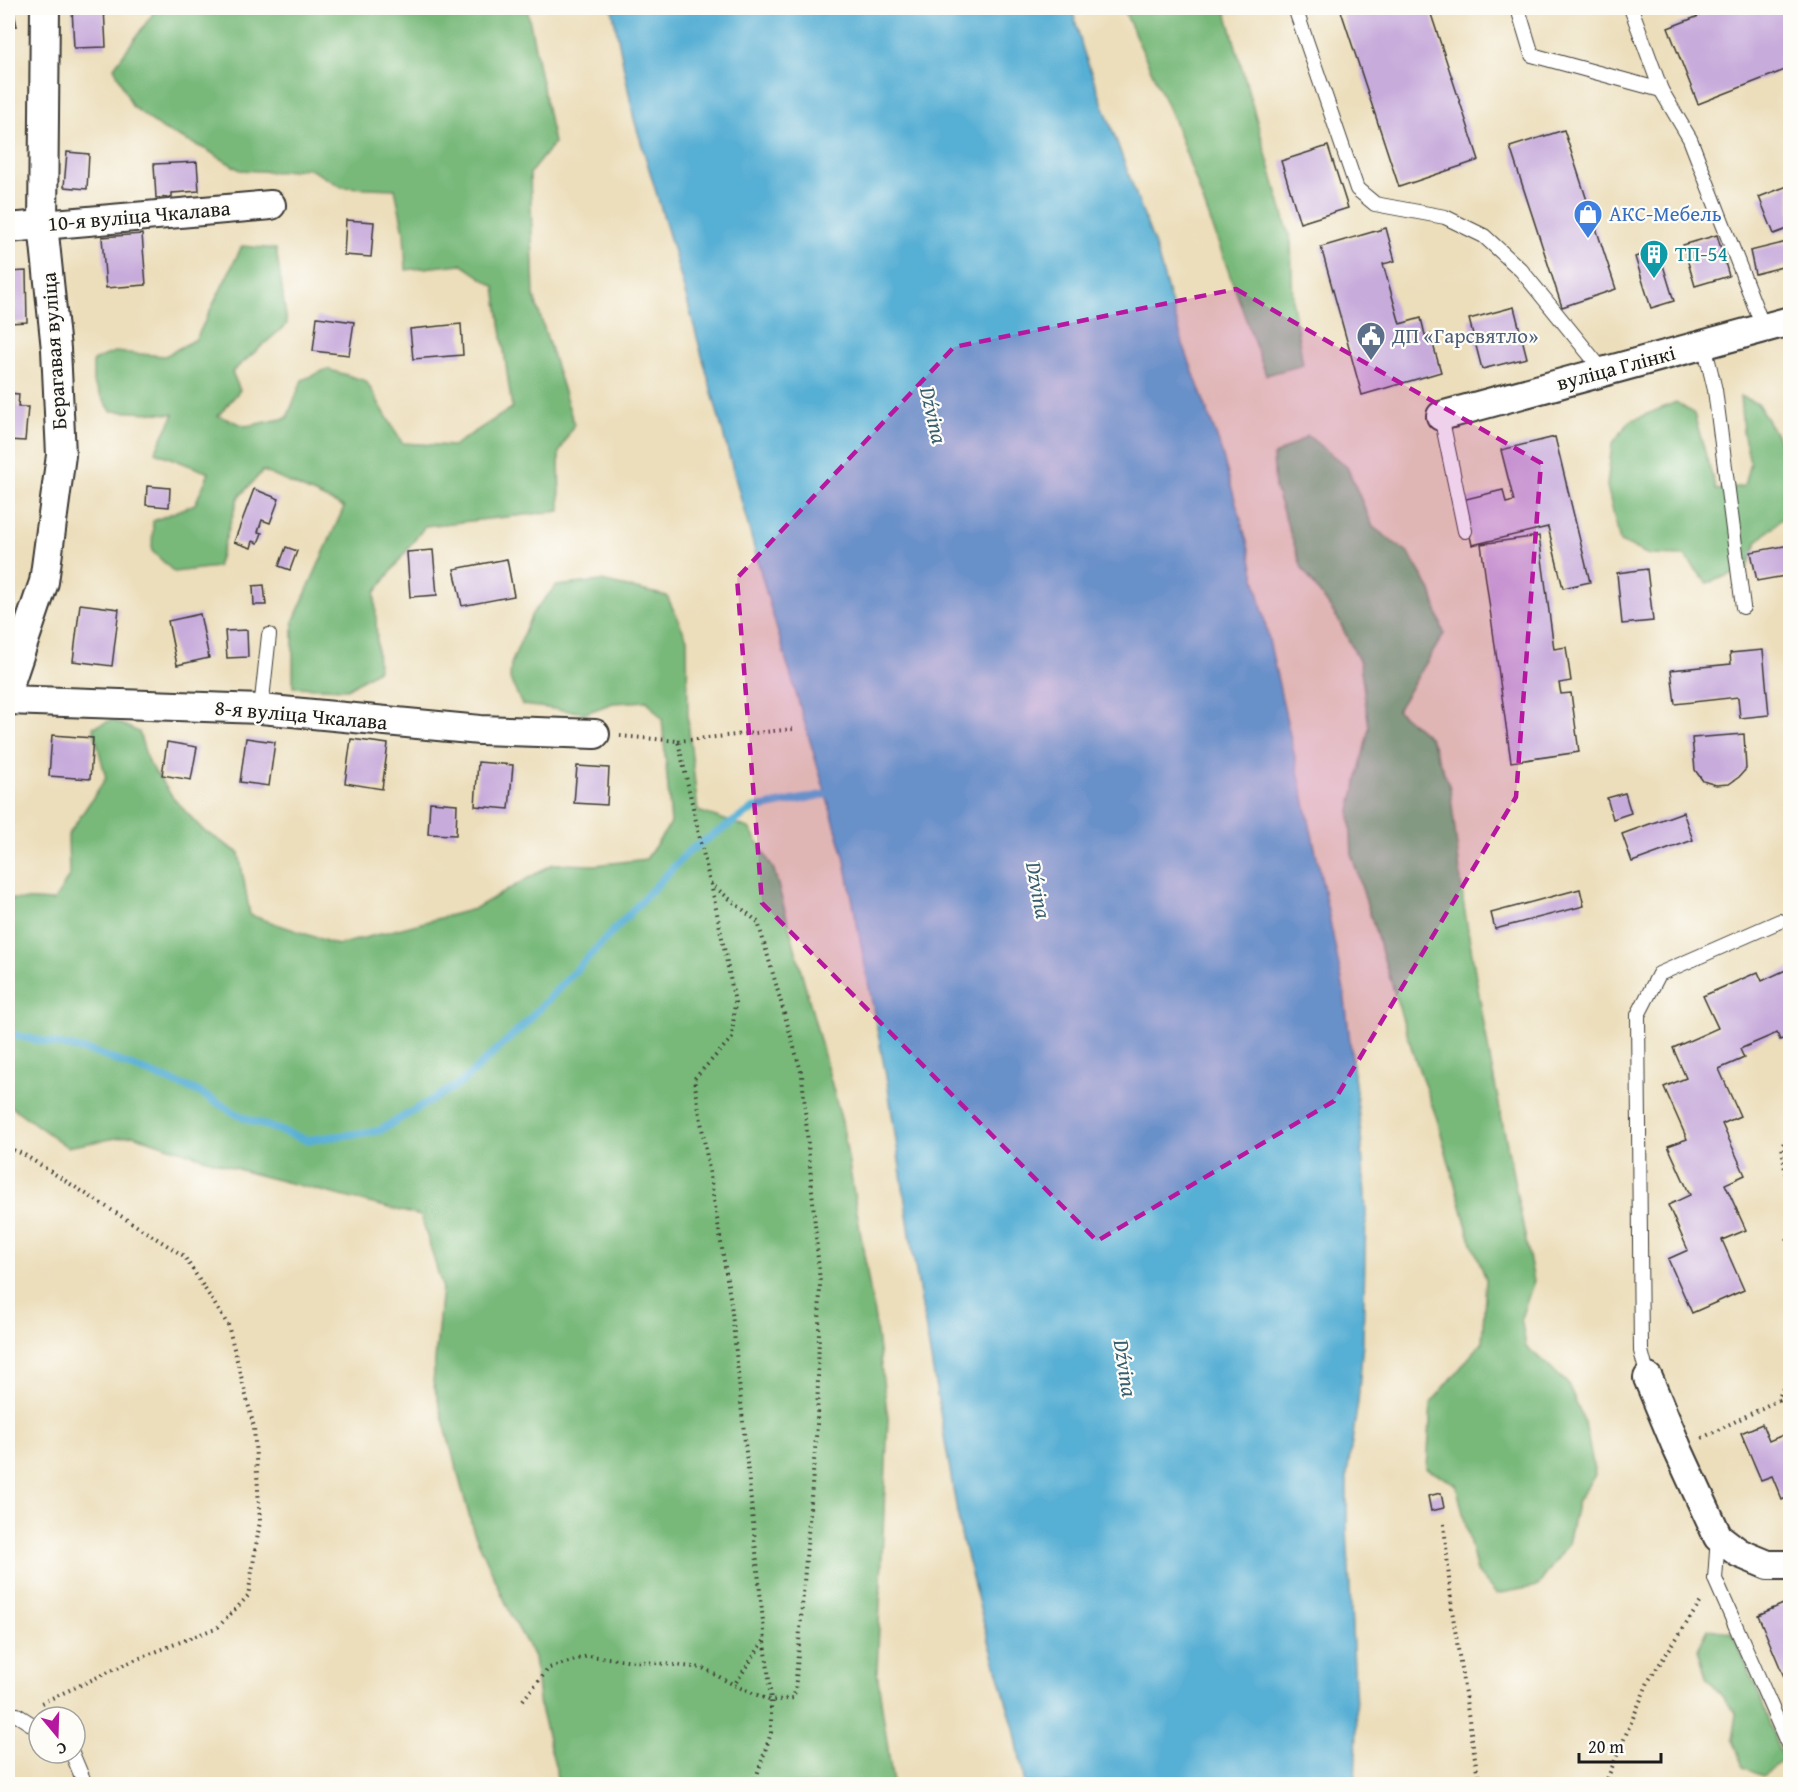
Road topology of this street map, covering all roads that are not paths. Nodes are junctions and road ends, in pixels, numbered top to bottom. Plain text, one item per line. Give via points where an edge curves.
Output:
1 (45, 8) edge
2 (1295, 8) edge
3 (1522, 8) edge
4 (1631, 8) edge
5 (1661, 90) junction
6 (271, 205) dead end
7 (43, 224) junction
8 (8, 228) edge
9 (1791, 321) edge
10 (1763, 327) junction
11 (1704, 344) junction
12 (1603, 371) junction
13 (1441, 416) joint
14 (1465, 531) dead end
15 (1743, 607) dead end
16 (269, 635) dead end
17 (8, 688) edge
18 (8, 700) edge
19 (261, 709) junction
20 (595, 734) road end
21 (1780, 921) dead end
22 (1648, 1378) joint
23 (1718, 1537) junction
24 (1791, 1565) edge
25 (12, 1715) edge
26 (27, 1723) edge
27 (1791, 1749) edge
28 (77, 1765) edge
29 (85, 1785) edge

1 - 7 street, Берагавая вуліца
2 - 12 lane via 1357,189 1374,204 1445,217 1484,236 1521,270
3 - 5 lane via 1519,12 1532,55
4 - 5 lane
5 - 10 lane via 1690,139
6 - 7 street, 10-я вуліца Чкалава
7 - 8 street, 10-я вуліца Чкалава
7 - 17 street, Берагавая вуліца via 56,349 61,455 44,582
9 - 10 street, вуліца Глінкі
10 - 11 street, вуліца Глінкі
11 - 12 street, вуліца Глінкі
11 - 15 lane via 1714,390
12 - 13 street, вуліца Глінкі
13 - 14 lane
16 - 19 lane
18 - 19 street, 8-я вуліца Чкалава
19 - 20 street, 8-я вуліца Чкалава via 480,730
21 - 22 lane via 1659,974 1638,1015 1641,1352
22 - 23 street
23 - 24 street via 1739,1553 1768,1565
23 - 27 lane via 1715,1579
25 - 26 lane
28 - 29 lane

